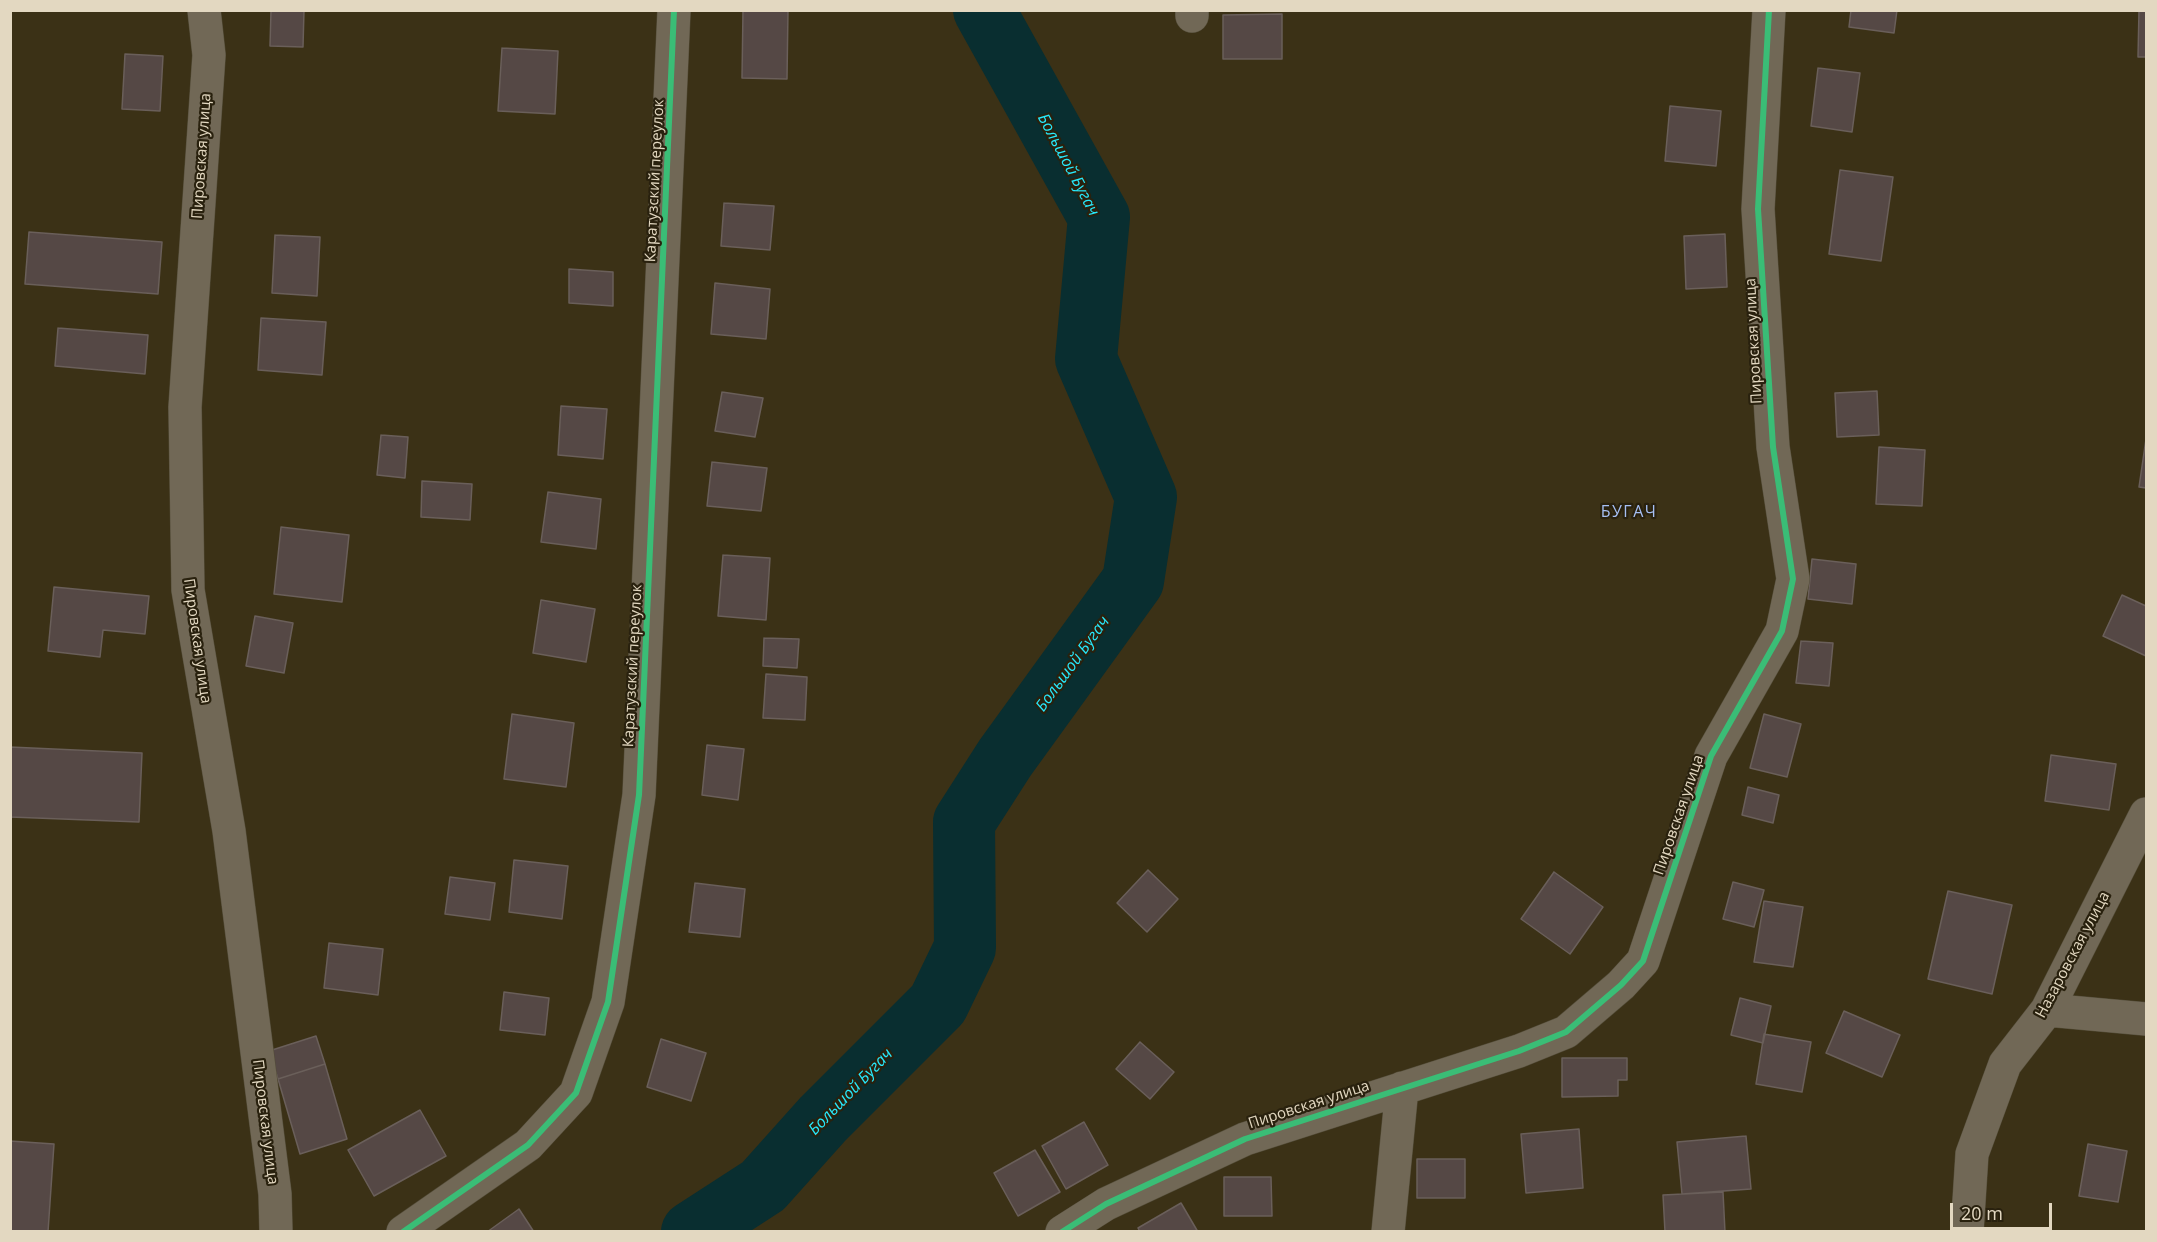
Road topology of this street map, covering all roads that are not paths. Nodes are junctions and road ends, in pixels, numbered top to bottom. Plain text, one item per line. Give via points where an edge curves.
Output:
1 (204, 10) edge
2 (674, 10) edge
3 (1769, 10) edge
4 (2146, 814) edge
5 (2047, 1010) junction
6 (2146, 1019) edge
7 (1402, 1088) junction
8 (276, 1232) edge
9 (403, 1232) edge
10 (1062, 1232) edge
11 (1388, 1232) edge
12 (1967, 1232) edge

1 - 8 street, Пировская улица via 209,55 184,407 188,590 229,831 275,1194
2 - 9 street, Каратузский переулок via 639,795 608,1002 576,1093 528,1145
3 - 7 street, Пировская улица via 1758,209 1773,447 1793,579 1782,631 1711,756 1643,961 1621,986 1566,1032
4 - 5 street, Назаровская улица
5 - 6 street
5 - 12 street, Назаровская улица via 2005,1064 1972,1154
7 - 10 street, Пировская улица via 1245,1138 1106,1204
7 - 11 street

